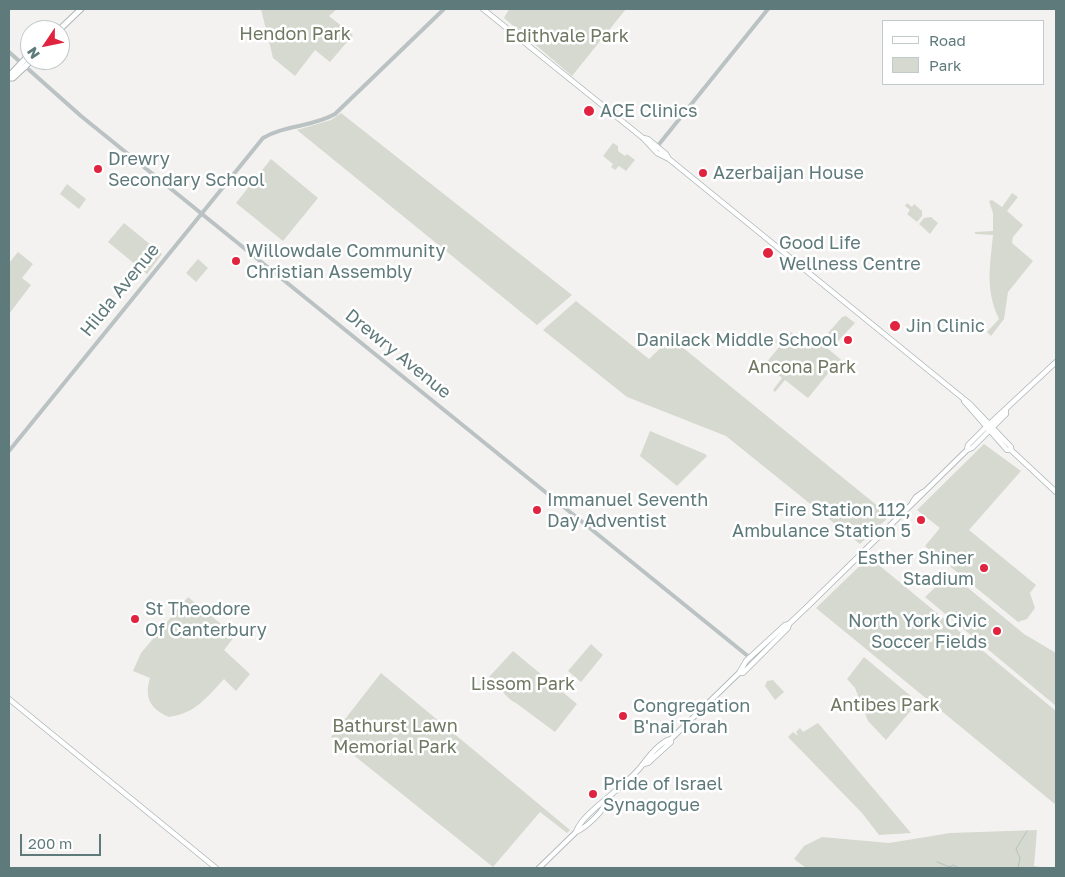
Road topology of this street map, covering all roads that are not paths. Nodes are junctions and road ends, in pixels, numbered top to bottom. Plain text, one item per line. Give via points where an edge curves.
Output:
1 (81, 9) edge
2 (444, 9) edge
3 (483, 9) edge
4 (768, 9) edge
5 (69, 20) edge
6 (9, 52) edge
7 (20, 62) edge
8 (20, 69) edge
9 (29, 70) edge
10 (9, 77) edge
11 (656, 148) junction
12 (201, 213) junction
13 (1056, 362) edge
14 (989, 427) junction
15 (9, 451) edge
16 (1056, 492) edge
17 (752, 659) junction
18 (9, 699) edge
19 (216, 868) edge
20 (539, 868) edge

1 - 5 main road
2 - 12 street, Hilda Avenue via 334,114 263,138
3 - 11 main road
4 - 11 street
6 - 7 street, Drewry Avenue
8 - 10 main road via 13,78
9 - 12 street, Drewry Avenue
11 - 14 main road via 934,373 970,404
12 - 15 street, Hilda Avenue
12 - 17 street, Drewry Avenue
13 - 14 main road
14 - 16 main road
14 - 17 main road via 968,444 967,450 921,497
17 - 20 main road via 671,742 602,802
18 - 19 main road

